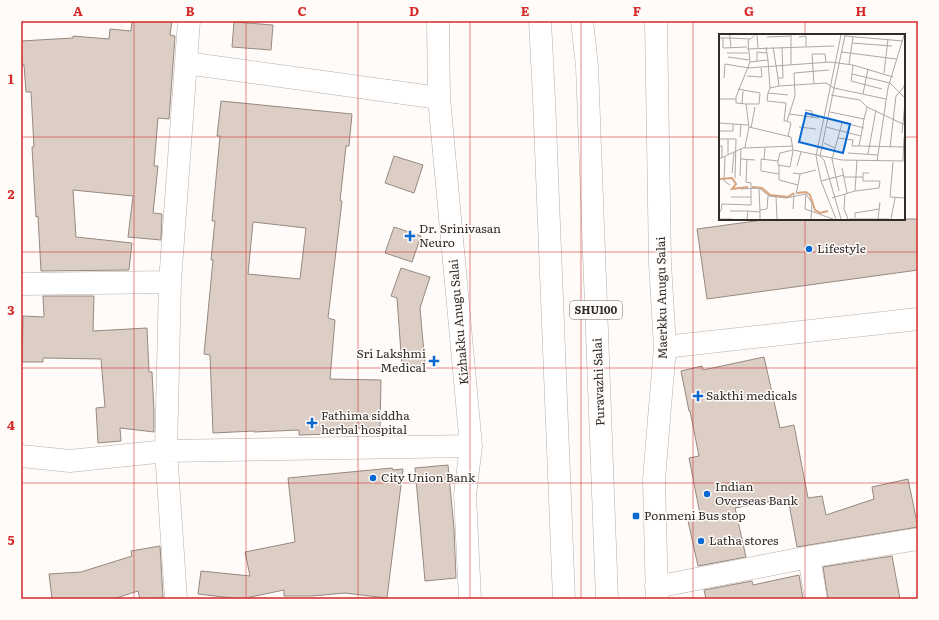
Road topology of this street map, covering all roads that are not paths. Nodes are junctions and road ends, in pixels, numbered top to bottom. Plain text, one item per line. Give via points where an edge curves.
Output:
1 (189, 21) edge
2 (438, 21) edge
3 (540, 21) edge
4 (582, 21) edge
5 (656, 21) edge
6 (186, 63) junction
7 (439, 98) junction
8 (170, 282) junction
9 (21, 284) edge
10 (918, 320) edge
11 (665, 347) junction
12 (471, 446) junction
13 (166, 451) junction
14 (21, 456) edge
15 (918, 539) edge
16 (809, 558) junction
17 (657, 593) edge
18 (176, 599) edge
19 (470, 599) edge
20 (564, 599) edge
21 (607, 599) edge
22 (816, 599) edge

1 - 6 street
2 - 7 street, Kizhakku Anugu Salai
3 - 20 street, SHU100
4 - 21 street, Puravazhi Salai / SHU100 via 587,66
5 - 11 street, Maerkku Anugu Salai via 660,263
6 - 7 street
6 - 8 street
7 - 12 street, Kizhakku Anugu Salai
8 - 9 street
8 - 13 street
10 - 11 street
11 - 17 street, Maerkku Anugu Salai via 654,480
12 - 13 street
12 - 19 street, Kizhakku Anugu Salai via 465,495
13 - 14 street via 70,461
13 - 18 street
15 - 16 street
16 - 17 street
16 - 22 street

